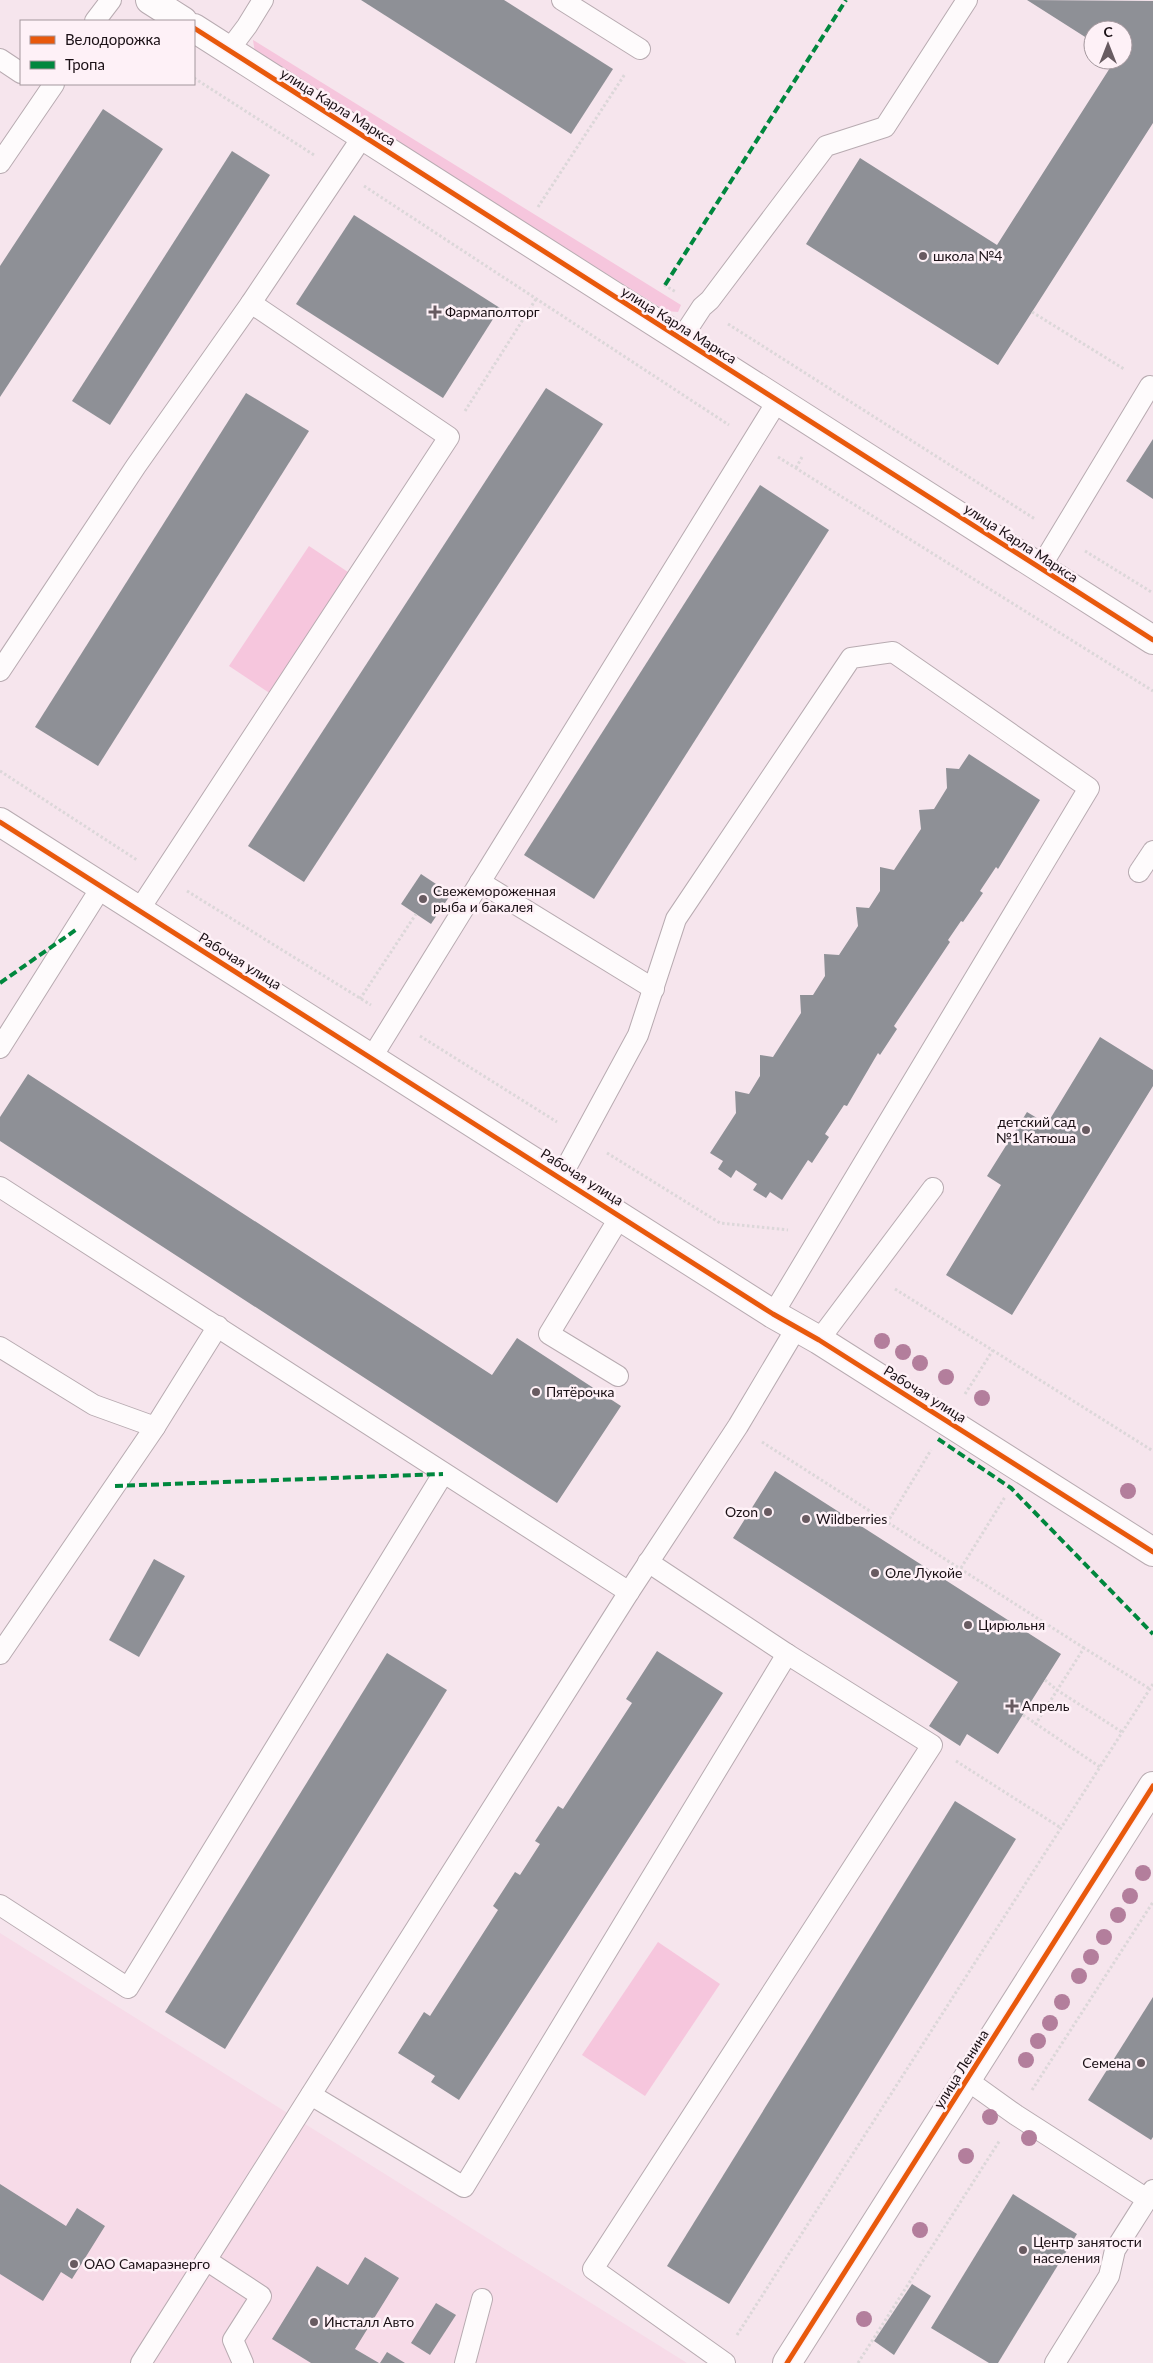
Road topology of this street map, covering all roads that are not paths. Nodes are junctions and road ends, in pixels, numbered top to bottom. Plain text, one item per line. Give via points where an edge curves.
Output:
1 (111, 0) edge
2 (150, 0) edge
3 (263, 0) edge
4 (562, 0) edge
5 (967, 0) edge
6 (96, 20) edge
7 (181, 20) edge
8 (195, 29) edge
9 (640, 49) road end
10 (229, 50) junction
11 (0, 59) edge
12 (20, 72) edge
13 (47, 86) edge
14 (363, 136) junction
15 (0, 164) edge
16 (251, 303) junction
17 (681, 339) junction
18 (1152, 387) edge
19 (778, 400) junction
20 (1040, 568) junction
21 (1153, 640) edge
22 (0, 671) edge
23 (0, 822) edge
24 (1153, 850) edge
25 (1139, 872) dead end
26 (480, 882) junction
27 (102, 886) junction
28 (139, 910) junction
29 (654, 989) junction
30 (0, 1048) edge
31 (372, 1057) junction
32 (561, 1177) junction
33 (0, 1187) edge
34 (933, 1188) dead end
35 (621, 1215) junction
36 (773, 1314) junction
37 (218, 1326) junction
38 (808, 1334) junction
39 (0, 1347) edge
40 (618, 1376) dead end
41 (155, 1427) junction
42 (443, 1474) junction
43 (1153, 1552) edge
44 (648, 1562) junction
45 (629, 1592) junction
46 (0, 1654) edge
47 (787, 1654) junction
48 (1153, 1786) edge
49 (0, 1905) edge
50 (967, 2080) junction
51 (311, 2095) junction
52 (1150, 2194) edge
53 (206, 2260) junction
54 (482, 2299) dead end
55 (723, 2362) edge
56 (141, 2363) edge
57 (243, 2363) edge
58 (465, 2363) edge
59 (787, 2363) edge
60 (1055, 2363) edge

1 - 6 lane
2 - 7 street
3 - 10 lane
4 - 9 lane
5 - 17 lane via 885,128 826,146
8 - 10 street, улица Карла Маркса
10 - 14 street, улица Карла Маркса
11 - 12 lane
13 - 15 lane
14 - 16 lane
14 - 17 street, улица Карла Маркса
16 - 22 lane via 136,466
16 - 28 lane via 449,437
17 - 19 street, улица Карла Маркса
18 - 20 lane
19 - 20 street, улица Карла Маркса
19 - 26 lane
20 - 21 street, улица Карла Маркса
23 - 27 street, Рабочая улица
24 - 25 lane
26 - 29 lane
26 - 31 lane
27 - 28 street, Рабочая улица
27 - 30 lane
28 - 31 street, Рабочая улица
29 - 32 lane via 638,1035
29 - 36 lane via 676,919 851,658 893,652 1089,788
31 - 32 street, Рабочая улица
32 - 35 street, Рабочая улица
33 - 37 lane
34 - 38 lane
35 - 36 street, Рабочая улица
35 - 40 lane via 549,1334
36 - 38 street, Рабочая улица
37 - 41 lane
37 - 42 lane
38 - 43 street, Рабочая улица
38 - 44 lane via 738,1426
39 - 41 lane via 94,1405
41 - 46 lane
42 - 45 lane
42 - 49 lane via 128,1988
44 - 45 lane
44 - 47 lane
45 - 51 lane
47 - 51 lane via 464,2187
47 - 55 lane via 932,1745 593,2269
48 - 50 street, улица Ленина
50 - 52 lane via 1016,2115
50 - 59 street, улица Ленина
51 - 53 lane
52 - 60 lane via 1115,2250 1109,2276
53 - 56 lane
53 - 57 lane via 261,2296 233,2340
54 - 58 lane

